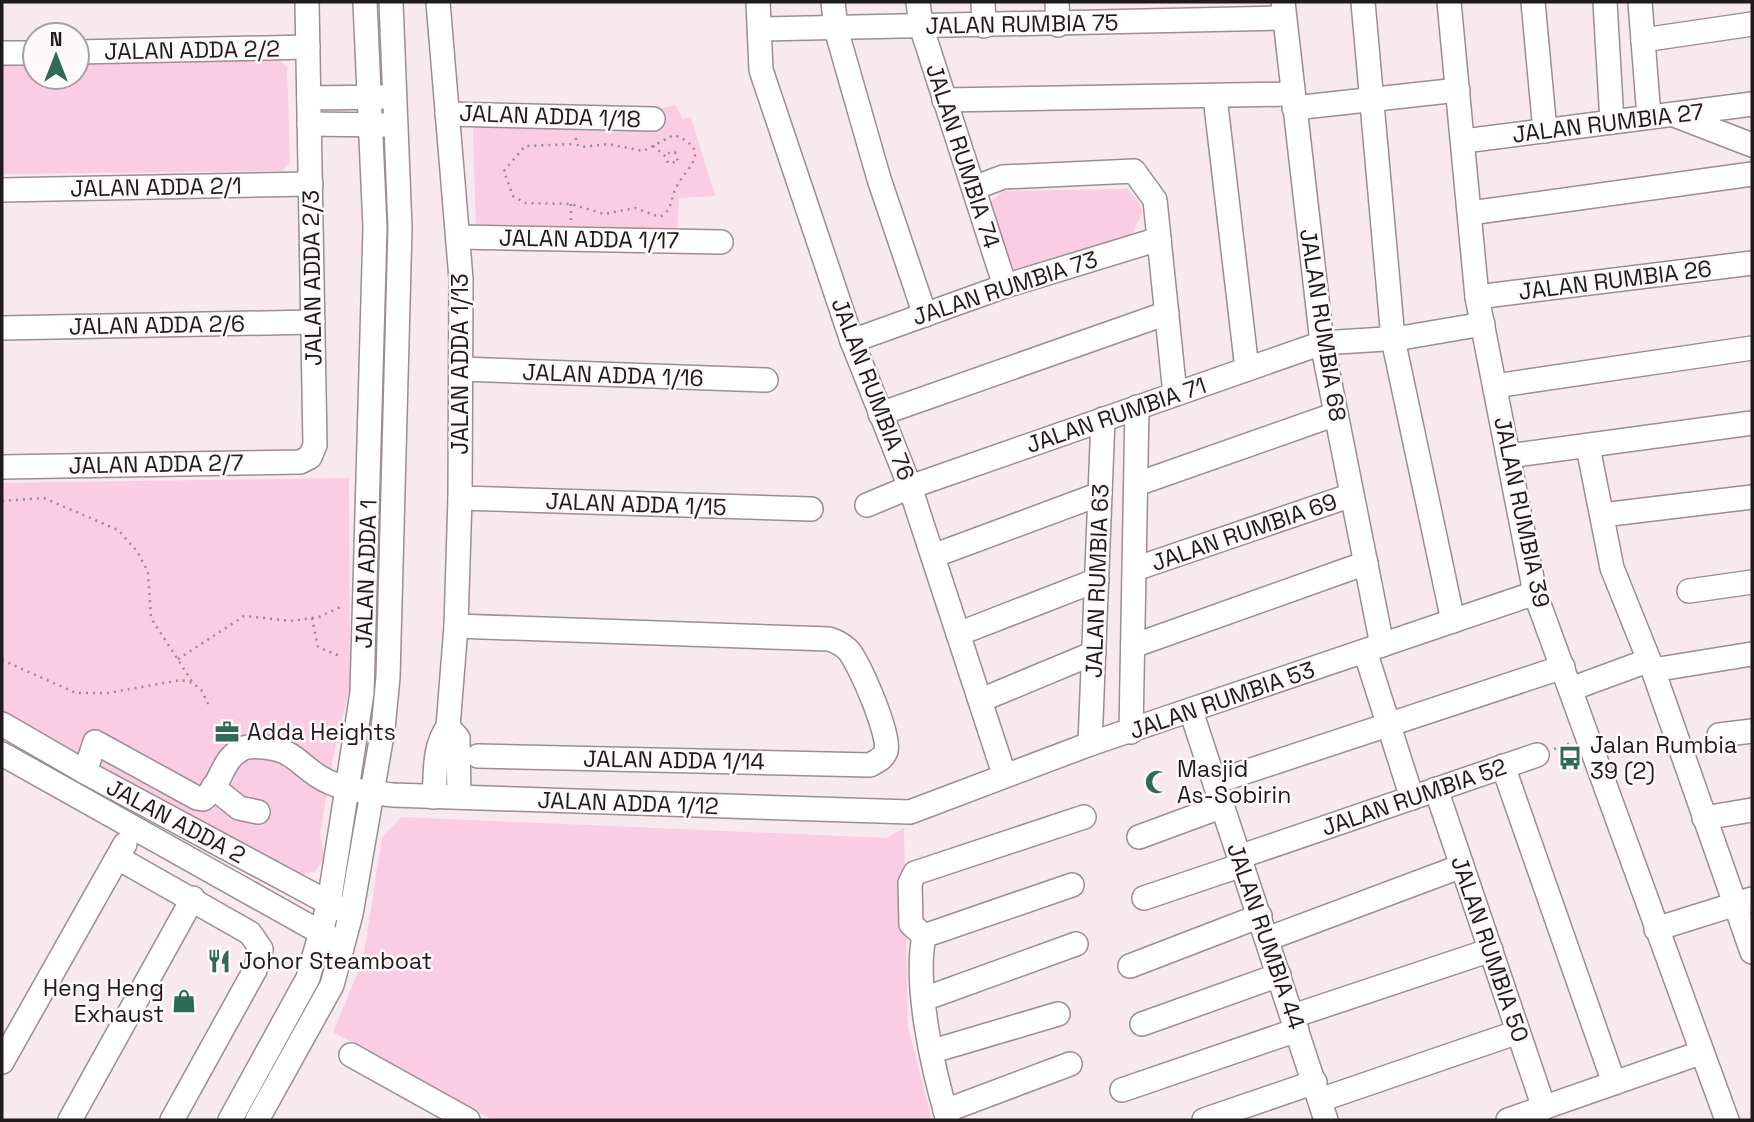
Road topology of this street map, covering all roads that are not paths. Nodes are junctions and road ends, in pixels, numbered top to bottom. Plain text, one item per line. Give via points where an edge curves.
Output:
1 (307, 2) edge
2 (366, 2) edge
3 (391, 2) edge
4 (438, 2) edge
5 (758, 2) edge
6 (833, 2) edge
7 (918, 2) edge
8 (982, 2) edge
9 (1058, 2) edge
10 (1363, 2) edge
11 (1449, 2) edge
12 (1533, 2) edge
13 (1605, 2) edge
14 (1640, 2) edge
15 (1283, 10) edge
16 (1752, 24) edge
17 (1058, 25) junction
18 (921, 26) junction
19 (984, 26) junction
20 (761, 29) junction
21 (836, 29) junction
22 (1643, 40) junction
23 (308, 47) junction
24 (91, 52) edge
25 (2, 53) edge
26 (21, 53) edge
27 (1458, 90) junction
28 (370, 97) junction
29 (394, 97) junction
30 (1215, 97) junction
31 (309, 98) junction
32 (1371, 99) junction
33 (944, 100) junction
34 (1293, 101) junction
35 (1746, 108) edge
36 (447, 114) junction
37 (1673, 114) junction
38 (1649, 117) junction
39 (653, 119) dead end
40 (1612, 122) junction
41 (309, 124) junction
42 (371, 125) junction
43 (396, 125) junction
44 (1545, 131) junction
45 (1464, 141) junction
46 (1752, 145) edge
47 (1752, 174) edge
48 (311, 184) junction
49 (974, 188) junction
50 (2, 190) edge
51 (1470, 213) junction
52 (458, 237) junction
53 (1159, 239) junction
54 (721, 242) dead end
55 (1752, 263) edge
56 (1004, 286) junction
57 (1477, 297) junction
58 (1167, 313) junction
59 (925, 315) junction
60 (313, 322) junction
61 (1483, 324) junction
62 (2, 328) edge
63 (1393, 339) junction
64 (852, 341) junction
65 (1322, 343) junction
66 (1752, 348) edge
67 (461, 369) junction
68 (1247, 369) junction
69 (766, 380) dead end
70 (1495, 386) junction
71 (1175, 394) junction
72 (1137, 407) junction
73 (880, 414) junction
74 (1336, 414) junction
75 (1102, 419) junction
76 (1752, 423) edge
77 (1588, 447) junction
78 (1509, 456) junction
79 (310, 457) joint
80 (2, 467) edge
81 (1136, 484) junction
82 (910, 486) junction
83 (1100, 494) junction
84 (1352, 495) junction
85 (1752, 496) edge
86 (460, 498) junction
87 (867, 505) dead end
88 (811, 509) dead end
89 (1602, 514) junction
90 (933, 556) junction
91 (1366, 563) junction
92 (1135, 569) junction
93 (1097, 580) junction
94 (1752, 582) edge
95 (1689, 591) dead end
96 (1535, 593) junction
97 (1452, 621) junction
98 (456, 626) junction
99 (958, 634) junction
100 (1133, 646) junction
101 (1373, 648) junction
102 (1094, 653) junction
103 (1752, 654) edge
104 (1650, 666) junction
105 (1563, 667) junction
106 (1571, 689) junction
107 (981, 700) junction
108 (1191, 711) junction
109 (2, 724) edge
110 (1390, 725) junction
111 (448, 727) junction
112 (1752, 731) edge
113 (1131, 732) junction
114 (1719, 735) dead end
115 (1090, 744) junction
116 (2, 754) edge
117 (1537, 755) road end
118 (478, 756) dead end
119 (1503, 766) junction
120 (85, 772) junction
121 (1004, 774) junction
122 (1215, 782) junction
123 (213, 788) junction
124 (346, 788) junction
125 (1436, 789) junction
126 (372, 792) junction
127 (459, 796) junction
128 (434, 797) junction
129 (1412, 798) junction
130 (146, 804) junction
131 (1223, 806) junction
132 (1752, 810) edge
133 (258, 812) dead end
134 (911, 812) joint
135 (1084, 817) dead end
136 (1704, 818) junction
137 (133, 829) junction
138 (1139, 836) dead end
139 (118, 858) junction
140 (1241, 861) junction
141 (1462, 866) junction
142 (1072, 885) dead end
143 (193, 898) junction
144 (1144, 898) dead end
145 (1743, 901) edge
146 (329, 903) junction
147 (351, 914) junction
148 (1260, 916) junction
149 (1656, 929) junction
150 (321, 934) junction
151 (924, 936) junction
152 (1267, 939) junction
153 (343, 944) junction
154 (1076, 944) dead end
155 (1491, 950) junction
156 (1752, 952) edge
157 (1130, 966) dead end
158 (1279, 975) junction
159 (924, 999) junction
160 (1058, 1014) dead end
161 (1295, 1023) junction
162 (1142, 1024) dead end
163 (1518, 1032) junction
164 (933, 1051) junction
165 (1700, 1053) junction
166 (351, 1055) dead end
167 (2, 1062) edge
168 (1070, 1065) dead end
169 (1614, 1083) junction
170 (1122, 1090) dead end
171 (1321, 1101) edge
172 (1544, 1108) junction
173 (947, 1115) edge
174 (70, 1120) edge
175 (172, 1120) edge
176 (230, 1120) edge
177 (257, 1120) edge
178 (468, 1120) edge
179 (1204, 1120) edge
180 (1508, 1120) edge
181 (1727, 1120) edge

1 - 23 street
2 - 28 street, JALAN ADDA 1
3 - 29 street, JALAN ADDA 1
4 - 36 street, JALAN ADDA 1/13
5 - 20 street, JALAN RUMBIA 76
6 - 21 street
7 - 18 street, JALAN RUMBIA 74
8 - 19 street
9 - 17 street
10 - 32 street
11 - 27 street, JALAN RUMBIA 39
12 - 44 street
13 - 40 street
14 - 22 street
15 - 17 street, JALAN RUMBIA 75
15 - 34 street, JALAN RUMBIA 68
16 - 22 street
17 - 19 street, JALAN RUMBIA 75
18 - 19 street, JALAN RUMBIA 75
18 - 21 street, JALAN RUMBIA 75
18 - 33 street, JALAN RUMBIA 74
20 - 21 street, JALAN RUMBIA 75
20 - 64 street, JALAN RUMBIA 76 via 761,70
21 - 59 street via 879,179
22 - 38 street
23 - 24 street, JALAN ADDA 2/2
23 - 31 street, JALAN ADDA 2/3
25 - 26 street
27 - 32 street
27 - 45 street, JALAN RUMBIA 39
28 - 29 street
28 - 31 street
28 - 42 street, JALAN ADDA 1
29 - 43 street, JALAN ADDA 1
30 - 33 street
30 - 34 street
30 - 68 street
31 - 41 street, JALAN ADDA 2/3
32 - 34 street
32 - 63 street
33 - 49 street, JALAN RUMBIA 74
34 - 65 street, JALAN RUMBIA 68
35 - 37 street, JALAN RUMBIA 27
36 - 39 street, JALAN ADDA 1/18
36 - 52 street, JALAN ADDA 1/13
37 - 38 street, JALAN RUMBIA 27
37 - 46 street
38 - 40 street, JALAN RUMBIA 27
40 - 44 street, JALAN RUMBIA 27
41 - 42 street
41 - 48 street, JALAN ADDA 2/3
42 - 43 street
42 - 124 street, JALAN ADDA 1 via 375,228 364,663
43 - 126 street, JALAN ADDA 1 via 400,228 388,677
44 - 45 street, JALAN RUMBIA 27
45 - 51 street, JALAN RUMBIA 39
47 - 51 street
48 - 50 street, JALAN ADDA 2/1
48 - 60 street, JALAN ADDA 2/3
49 - 53 street via 1003,177 1134,172 1155,200
49 - 56 street, JALAN RUMBIA 74
51 - 57 street, JALAN RUMBIA 39
52 - 54 street, JALAN ADDA 1/17
52 - 67 street, JALAN ADDA 1/13
53 - 56 street, JALAN RUMBIA 73
53 - 58 street
55 - 57 street, JALAN RUMBIA 26
56 - 59 street, JALAN RUMBIA 73
57 - 61 street, JALAN RUMBIA 39
58 - 71 street
58 - 73 street
59 - 64 street, JALAN RUMBIA 73
60 - 62 street, JALAN ADDA 2/6
60 - 79 street, JALAN ADDA 2/3 via 315,445
61 - 63 street, JALAN RUMBIA 71
61 - 70 street, JALAN RUMBIA 39
63 - 65 street, JALAN RUMBIA 71
63 - 97 street
64 - 73 street, JALAN RUMBIA 76
65 - 68 street, JALAN RUMBIA 71
65 - 74 street, JALAN RUMBIA 68
66 - 70 street
67 - 69 street, JALAN ADDA 1/16
67 - 86 street, JALAN ADDA 1/13
68 - 71 street, JALAN RUMBIA 71
70 - 78 street, JALAN RUMBIA 39
71 - 72 street, JALAN RUMBIA 71
72 - 75 street, JALAN RUMBIA 71
72 - 81 street
73 - 82 street, JALAN RUMBIA 76
74 - 81 street
74 - 84 street, JALAN RUMBIA 68
75 - 82 street, JALAN RUMBIA 71
75 - 83 street, JALAN RUMBIA 63
76 - 77 street
77 - 78 street
77 - 89 street
78 - 96 street, JALAN RUMBIA 39
79 - 80 street, JALAN ADDA 2/7 via 300,462
81 - 92 street
82 - 87 street, JALAN RUMBIA 71
82 - 90 street, JALAN RUMBIA 76
83 - 90 street
83 - 93 street, JALAN RUMBIA 63
84 - 91 street, JALAN RUMBIA 68
84 - 92 street, JALAN RUMBIA 69
85 - 89 street
86 - 88 street, JALAN ADDA 1/15
86 - 98 street, JALAN ADDA 1/13
89 - 104 street via 1612,568
90 - 99 street, JALAN RUMBIA 76
91 - 100 street
91 - 101 street, JALAN RUMBIA 68
92 - 100 street
93 - 99 street
93 - 102 street, JALAN RUMBIA 63
94 - 95 street
96 - 97 street, JALAN RUMBIA 53
96 - 105 street, JALAN RUMBIA 39
97 - 101 street, JALAN RUMBIA 53
98 - 111 street, JALAN ADDA 1/13
98 - 118 street, JALAN ADDA 1/14 via 829,639 848,649 855,661 884,731 886,750 870,765
99 - 107 street, JALAN RUMBIA 76
100 - 113 street
101 - 108 street, JALAN RUMBIA 53
101 - 110 street, JALAN RUMBIA 68
102 - 107 street
102 - 115 street, JALAN RUMBIA 63
103 - 104 street
104 - 106 street
104 - 136 street
105 - 106 street, JALAN RUMBIA 39
105 - 110 street
106 - 149 street, JALAN RUMBIA 39
107 - 121 street, JALAN RUMBIA 76
108 - 113 street, JALAN RUMBIA 53
108 - 122 street, JALAN RUMBIA 44
109 - 120 street, JALAN ADDA 2
110 - 122 street
110 - 129 street, JALAN RUMBIA 68
111 - 127 street via 458,738
111 - 128 street via 437,751
112 - 114 street
113 - 115 street, JALAN RUMBIA 53
115 - 121 street, JALAN RUMBIA 53
116 - 137 street, JALAN ADDA 2
117 - 119 street, JALAN RUMBIA 52
119 - 125 street, JALAN RUMBIA 52
119 - 169 street
120 - 123 street via 95,742 197,798 203,799
120 - 130 street, JALAN ADDA 2
121 - 134 street, JALAN RUMBIA 53
122 - 131 street, JALAN RUMBIA 44
123 - 124 street, JALAN ADDA 1/12 via 225,762 248,746 282,749 320,778
123 - 133 street via 239,808
124 - 126 street, JALAN ADDA 1/12
124 - 146 street, JALAN ADDA 1
125 - 129 street, JALAN RUMBIA 52
125 - 141 street, JALAN RUMBIA 50
126 - 128 street, JALAN ADDA 1/12
126 - 147 street, JALAN ADDA 1
127 - 128 street, JALAN ADDA 1/12
127 - 134 street, JALAN ADDA 1/12
129 - 140 street, JALAN RUMBIA 52
130 - 137 street
130 - 146 street, JALAN ADDA 2
131 - 138 street
131 - 140 street, JALAN RUMBIA 44
132 - 136 street
135 - 151 street via 915,873 911,924
136 - 145 street
137 - 139 street
137 - 150 street, JALAN ADDA 2
139 - 143 street
139 - 167 street
140 - 144 street, JALAN RUMBIA 52
140 - 148 street, JALAN RUMBIA 44
141 - 152 street
141 - 155 street, JALAN RUMBIA 50
142 - 151 street
143 - 174 street
143 - 175 street via 250,933 261,949 255,970
145 - 149 street
145 - 156 street
146 - 147 street, JALAN ADDA 2
146 - 150 street, JALAN ADDA 1
147 - 153 street, JALAN ADDA 1
148 - 152 street, JALAN RUMBIA 44
148 - 157 street
149 - 165 street, JALAN RUMBIA 39
150 - 153 street, JALAN ADDA 2
150 - 176 street, JALAN ADDA 1 via 309,978
151 - 159 street via 920,958
152 - 158 street, JALAN RUMBIA 44
153 - 177 street, JALAN ADDA 1 via 332,985
154 - 159 street
155 - 161 street
155 - 163 street, JALAN RUMBIA 50
158 - 161 street, JALAN RUMBIA 44
158 - 162 street
159 - 164 street
160 - 164 street
161 - 170 street
161 - 171 street, JALAN RUMBIA 44
163 - 171 street
163 - 172 street, JALAN RUMBIA 50
164 - 173 street
165 - 169 street
165 - 181 street, JALAN RUMBIA 39
166 - 178 street
168 - 173 street
169 - 172 street
171 - 179 street
172 - 180 street

